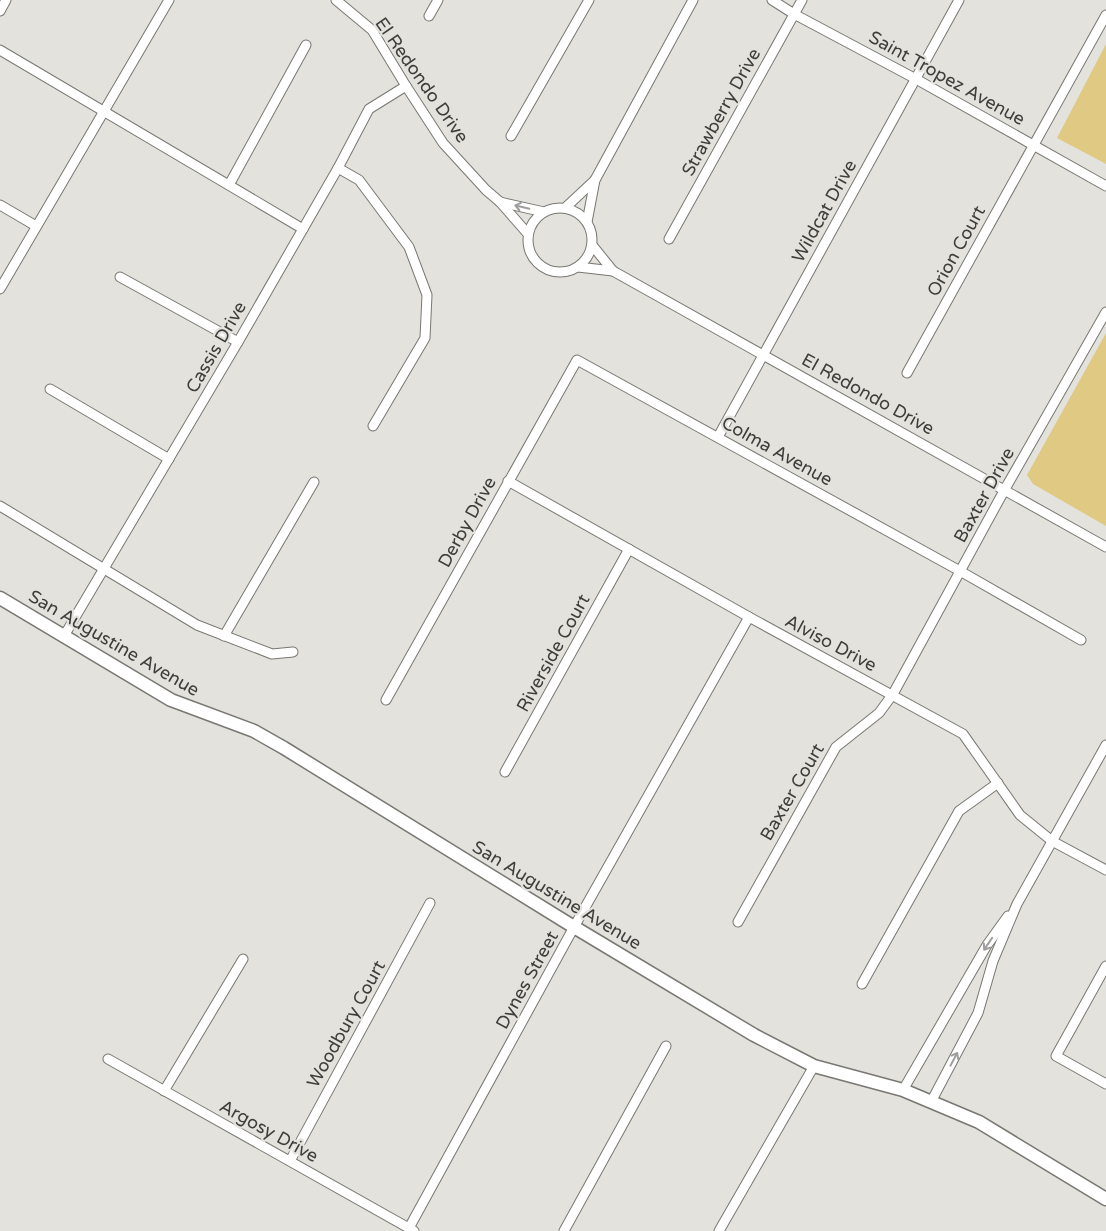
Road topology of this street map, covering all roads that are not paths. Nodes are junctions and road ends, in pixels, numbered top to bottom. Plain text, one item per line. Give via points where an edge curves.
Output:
1 (6, 0) edge
2 (169, 0) edge
3 (336, 0) edge
4 (438, 0) edge
5 (588, 0) edge
6 (693, 0) edge
7 (772, 0) edge
8 (802, 0) edge
9 (959, 0) edge
10 (0, 11) edge
11 (794, 14) junction
12 (1106, 15) edge
13 (429, 16) dead end
14 (306, 45) dead end
15 (0, 50) edge
16 (916, 79) junction
17 (406, 86) junction
18 (104, 110) junction
19 (511, 136) dead end
20 (1033, 144) junction
21 (338, 168) junction
22 (595, 180) junction
23 (229, 185) junction
24 (1106, 186) edge
25 (500, 202) junction
26 (0, 205) edge
27 (565, 208) junction
28 (544, 212) junction
29 (587, 222) junction
30 (36, 226) junction
31 (303, 229) junction
32 (528, 234) junction
33 (669, 239) dead end
34 (592, 245) junction
35 (578, 267) junction
36 (613, 271) junction
37 (120, 277) dead end
38 (0, 289) edge
39 (1106, 312) edge
40 (238, 342) junction
41 (764, 354) junction
42 (577, 360) joint
43 (907, 373) dead end
44 (50, 389) dead end
45 (373, 426) dead end
46 (718, 437) junction
47 (169, 458) junction
48 (508, 481) junction
49 (314, 482) dead end
50 (1006, 489) junction
51 (0, 506) edge
52 (1106, 546) edge
53 (629, 549) junction
54 (104, 569) junction
55 (960, 571) junction
56 (0, 598) edge
57 (749, 618) junction
58 (64, 636) junction
59 (224, 636) junction
60 (1081, 640) dead end
61 (293, 652) dead end
62 (893, 694) junction
63 (386, 700) dead end
64 (1106, 746) edge
65 (505, 772) dead end
66 (998, 783) junction
67 (1052, 841) junction
68 (1106, 870) edge
69 (430, 903) dead end
70 (1017, 904) junction
71 (738, 922) dead end
72 (574, 926) junction
73 (243, 959) dead end
74 (1106, 966) edge
75 (862, 984) dead end
76 (666, 1046) dead end
77 (108, 1059) dead end
78 (814, 1066) junction
79 (1106, 1084) edge
80 (903, 1090) junction
81 (164, 1091) junction
82 (931, 1102) junction
83 (290, 1161) junction
84 (1106, 1199) edge
85 (412, 1230) edge
86 (564, 1231) edge
87 (719, 1231) edge

1 - 10 street
2 - 18 street
3 - 17 street, El Redondo Drive via 372,30
4 - 13 street
5 - 19 street
6 - 22 street
7 - 11 street, Saint Tropez Avenue
8 - 11 street, Strawberry Drive
9 - 16 street, Wildcat Drive
11 - 16 street, Saint Tropez Avenue
11 - 33 street, Strawberry Drive
12 - 20 street, Orion Court
14 - 23 street
15 - 18 street
16 - 20 street, Saint Tropez Avenue
16 - 41 street, Wildcat Drive
17 - 21 street, Cassis Drive via 369,109
17 - 25 street, El Redondo Drive via 443,143
18 - 23 street
18 - 30 street
20 - 24 street, Saint Tropez Avenue
20 - 43 street, Orion Court
21 - 31 street, Cassis Drive
21 - 45 street via 359,180 409,247 427,294 425,338
22 - 27 street
22 - 29 street
23 - 31 street
28 -> 25 street, El Redondo Drive
25 - 32 street, El Redondo Drive
26 - 30 street
27 - 28 street
27 - 29 street
28 - 32 street via 531,225
29 - 34 street
30 - 38 street
31 - 40 street, Cassis Drive
32 - 35 street via 531,255 547,270 568,271
34 - 35 street
34 - 36 street, El Redondo Drive
35 - 36 street, El Redondo Drive
36 - 41 street, El Redondo Drive
37 - 40 street
39 - 50 street, Baxter Drive
40 - 47 street, Cassis Drive
41 - 46 street, Wildcat Drive
41 - 50 street, El Redondo Drive
42 - 46 street, Colma Avenue
42 - 48 street, Derby Drive
44 - 47 street
46 - 55 street, Colma Avenue
47 - 54 street, Cassis Drive
48 - 53 street, Alviso Drive
48 - 63 street, Derby Drive
49 - 59 street
50 - 52 street, El Redondo Drive
50 - 55 street, Baxter Drive
51 - 54 street
53 - 57 street, Alviso Drive
53 - 65 street, Riverside Court
54 - 58 street, Cassis Drive
54 - 59 street via 197,625
55 - 60 street, Colma Avenue
55 - 62 street, Baxter Drive
56 - 58 street, San Augustine Avenue
57 - 62 street, Alviso Drive
57 - 72 street, Dynes Street
58 - 72 street, San Augustine Avenue via 171,700 254,731 284,748
59 - 61 street via 272,654
62 - 66 street, Alviso Drive via 964,734
62 - 71 street, Baxter Court via 879,713 836,747
64 - 67 street
66 - 67 street, Alviso Drive via 1020,815
66 - 75 street via 959,811
67 - 68 street, Alviso Drive
67 - 70 street
69 - 83 street, Woodbury Court
70 -> 80 street via 987,944
82 -> 70 street via 978,1013 993,961
72 - 78 street, San Augustine Avenue via 754,1035
72 - 85 street, Dynes Street
73 - 81 street
74 - 79 street via 1056,1056
76 - 86 street
77 - 81 street, Argosy Drive
78 - 80 street, San Augustine Avenue
78 - 87 street
80 - 82 street, San Augustine Avenue
81 - 83 street, Argosy Drive
82 - 84 street, San Augustine Avenue via 979,1122
83 - 85 street, Argosy Drive

